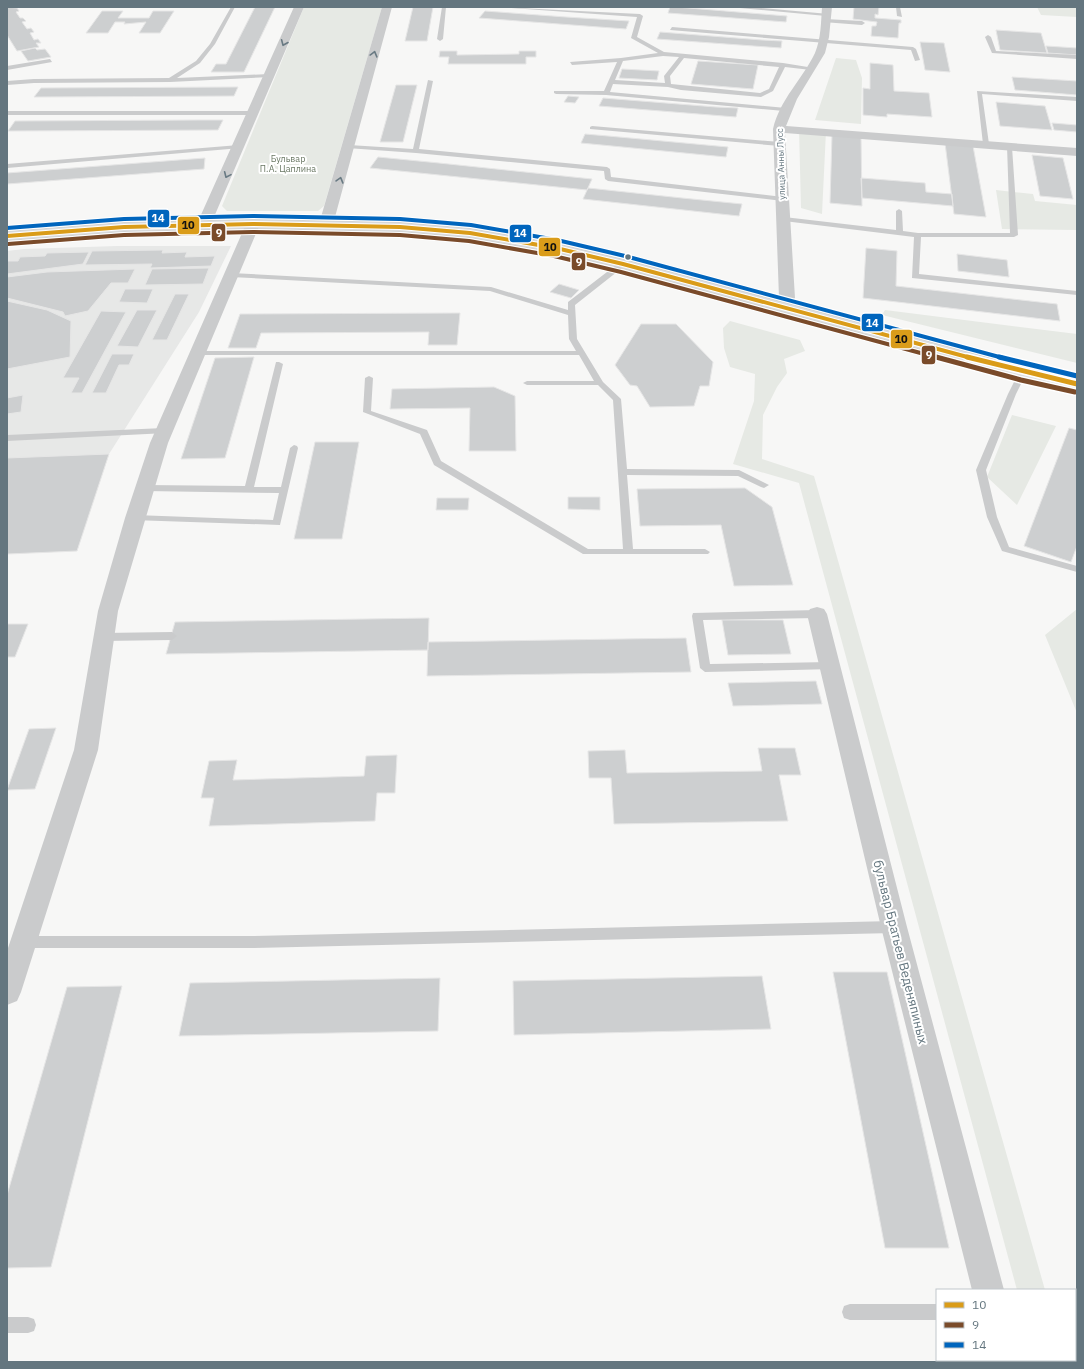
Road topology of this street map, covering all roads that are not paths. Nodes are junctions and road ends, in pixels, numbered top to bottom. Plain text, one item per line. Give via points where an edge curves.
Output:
1 (233, 7) edge
2 (299, 7) edge
3 (387, 7) edge
4 (444, 7) edge
5 (500, 7) edge
6 (731, 7) edge
7 (898, 7) edge
8 (826, 14) edge
9 (900, 16) dead end
10 (862, 23) dead end
11 (672, 29) dead end
12 (988, 37) dead end
13 (440, 39) dead end
14 (822, 42) junction
15 (663, 54) junction
16 (683, 56) junction
17 (1077, 57) edge
18 (621, 60) junction
19 (917, 60) dead end
20 (50, 61) dead end
21 (572, 63) dead end
22 (783, 65) junction
23 (7, 68) edge
24 (811, 68) junction
25 (269, 76) junction
26 (170, 80) junction
27 (430, 81) dead end
28 (611, 82) junction
29 (7, 83) edge
30 (668, 85) junction
31 (556, 92) dead end
32 (606, 93) junction
33 (1077, 99) edge
34 (784, 109) junction
35 (7, 113) edge
36 (254, 113) junction
37 (592, 128) dead end
38 (779, 129) junction
39 (780, 144) junction
40 (986, 144) junction
41 (1009, 146) junction
42 (239, 147) junction
43 (349, 147) junction
44 (416, 150) junction
45 (1077, 152) edge
46 (7, 166) edge
47 (782, 199) junction
48 (900, 211) dead end
49 (784, 219) junction
50 (327, 220) junction
51 (206, 221) junction
52 (253, 224) junction
53 (7, 228) edge
54 (900, 233) junction
55 (918, 235) junction
56 (7, 236) edge
57 (623, 264) junction
58 (231, 275) junction
59 (1077, 293) edge
60 (784, 302) junction
61 (572, 314) junction
62 (198, 353) junction
63 (582, 353) junction
64 (279, 364) dead end
65 (1023, 372) junction
66 (1077, 372) edge
67 (370, 378) dead end
68 (527, 383) dead end
69 (600, 383) junction
70 (1077, 384) edge
71 (164, 431) junction
72 (7, 438) edge
73 (294, 448) dead end
74 (622, 472) junction
75 (764, 485) dead end
76 (145, 488) junction
77 (249, 489) junction
78 (284, 490) junction
79 (135, 518) junction
80 (628, 552) junction
81 (706, 552) dead end
82 (1077, 569) edge
83 (817, 614) joint
84 (103, 636) junction
85 (172, 636) dead end
86 (830, 666) junction
87 (894, 927) junction
88 (23, 942) junction
89 (7, 992) edge
90 (988, 1289) edge
91 (850, 1312) dead end
92 (936, 1312) edge
93 (28, 1325) dead end
94 (7, 1326) edge

1 - 26 lane via 212,44 198,62
2 -> 25 street
43 -> 3 street
4 - 13 lane
5 - 15 lane via 640,16 634,38
6 - 8 lane
7 - 9 lane
8 - 10 lane
8 - 14 street, улица Анны Лусс
11 - 14 lane
12 - 17 lane via 994,52
14 - 19 lane via 913,49
14 - 24 street, улица Анны Лусс via 821,52
15 - 16 lane
15 - 18 lane
16 - 22 lane
16 - 30 lane via 667,76
18 - 21 lane
18 - 28 lane
20 - 23 lane
22 - 24 lane
22 - 30 lane via 771,90 761,95
24 - 34 street, улица Анны Лусс
25 - 26 lane
25 - 36 street
26 - 29 lane
27 - 44 lane
28 - 30 lane
28 - 32 lane
31 - 32 lane
32 - 34 lane
33 - 40 lane via 979,92
34 - 38 street, улица Анны Лусс
35 - 36 lane
36 - 42 street
37 - 39 lane
38 - 39 street, улица Анны Лусс
38 - 40 street
39 - 47 street, улица Анны Лусс
40 - 41 street
41 - 45 street
41 - 55 lane via 1014,235
42 - 46 lane
42 -> 51 street
43 - 44 lane
50 -> 43 street
44 - 47 lane via 607,169 608,179
47 - 49 street, улица Анны Лусс
48 - 54 lane
49 - 54 lane
49 - 60 street, улица Анны Лусс
50 - 51 main road
50 - 52 main road
50 - 57 main road via 470,233 556,248
50 - 60 main road via 403,220 475,227 554,240 623,255
51 - 52 main road
51 - 53 main road via 126,220
51 - 56 main road
52 - 58 street
54 - 55 lane
55 - 59 lane via 916,276
57 - 60 main road
57 - 61 lane via 571,304
58 - 61 lane via 491,289
58 - 62 street
60 - 65 main road
60 - 66 main road
61 - 63 lane via 574,339
62 - 63 lane
62 - 71 street
63 - 69 lane
64 - 77 lane
65 - 70 main road
65 - 82 lane via 981,470 992,517 1004,549
67 - 80 lane via 367,412 424,432 437,463 586,552
68 - 69 lane
69 - 74 lane via 617,399
71 - 72 lane
71 - 76 street
73 - 78 lane
74 - 75 lane via 739,473
74 - 80 lane
76 - 77 lane
76 - 79 street
77 - 78 lane
78 - 79 lane via 277,523
79 - 84 street
80 - 81 lane
83 - 86 street, бульвар Братьев Веденяпиных
83 - 86 lane via 697,616 705,668
84 - 85 lane
84 - 88 street via 86,750
86 - 87 street, бульвар Братьев Веденяпиных
87 - 88 lane via 252,942
87 - 90 street, бульвар Братьев Веденяпиных
88 - 89 street
91 - 92 lane
93 - 94 lane

